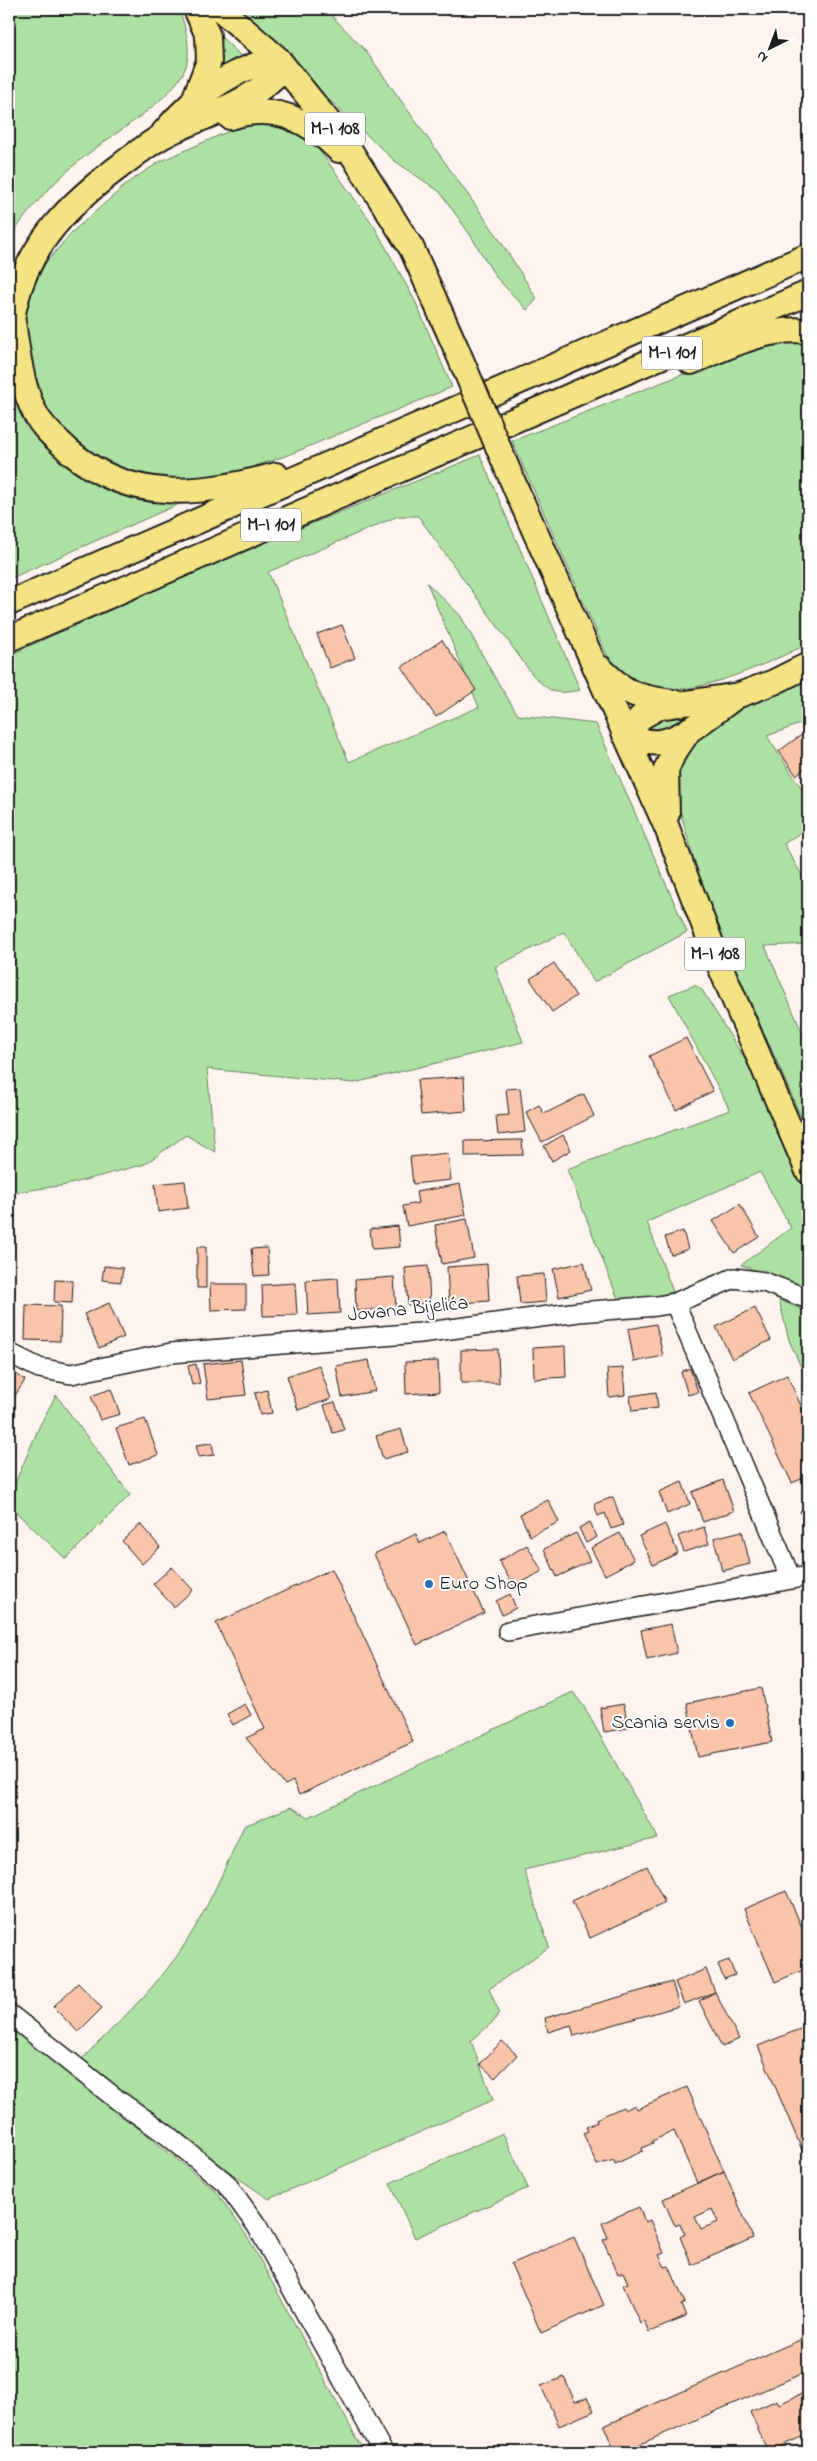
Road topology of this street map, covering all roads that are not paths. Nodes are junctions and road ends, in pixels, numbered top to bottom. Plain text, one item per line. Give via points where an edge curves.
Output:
1 (196, 9) edge
2 (220, 9) edge
3 (281, 63) junction
4 (194, 100) junction
5 (167, 134) junction
6 (370, 181) junction
7 (808, 256) edge
8 (808, 293) edge
9 (808, 331) edge
10 (11, 332) edge
11 (535, 412) junction
12 (409, 428) junction
13 (9, 603) edge
14 (9, 639) edge
15 (592, 660) junction
16 (808, 665) edge
17 (739, 695) junction
18 (678, 703) junction
19 (690, 729) junction
20 (626, 735) junction
21 (667, 828) junction
22 (808, 1171) edge
23 (808, 1299) edge
24 (675, 1303) junction
25 (9, 1352) edge
26 (800, 1577) edge
27 (508, 1631) dead end
28 (9, 2014) edge
29 (383, 2452) edge

1 - 4 main road via 208,36 209,61
2 - 3 main road, M-I 108
3 - 4 main road via 256,63
3 - 5 main road via 270,83 255,94
3 - 6 main road, M-I 108 via 344,141
4 - 5 main road
5 - 6 main road via 192,132 225,118 259,110 292,117 325,136
5 - 10 main road via 92,187 61,216 38,247 15,304
6 - 15 main road, M-I 108, bridge via 412,249
7 - 12 main road, M-I 101
8 - 11 main road, M-I 101
9 - 11 main road via 761,335 564,413
10 - 12 main road via 24,385 46,430 84,464 123,482 166,490 204,491 275,475
11 - 14 main road, M-I 101
12 - 13 main road, M-I 101
15 - 18 main road via 628,693
15 - 20 main road, M-I 108
16 - 17 main road
17 - 18 main road
17 - 19 main road
18 - 20 main road via 659,707 641,716
19 - 20 main road via 660,742
19 - 21 main road via 666,770
20 - 21 main road, M-I 108
21 - 22 main road, M-I 108 via 719,964
23 - 24 street, Jovana Bijelića via 764,1282 734,1278
24 - 25 street, Jovana Bijelića via 420,1333 171,1353 71,1374 39,1368
24 - 26 street
26 - 27 street
28 - 29 street via 226,2183 257,2226

